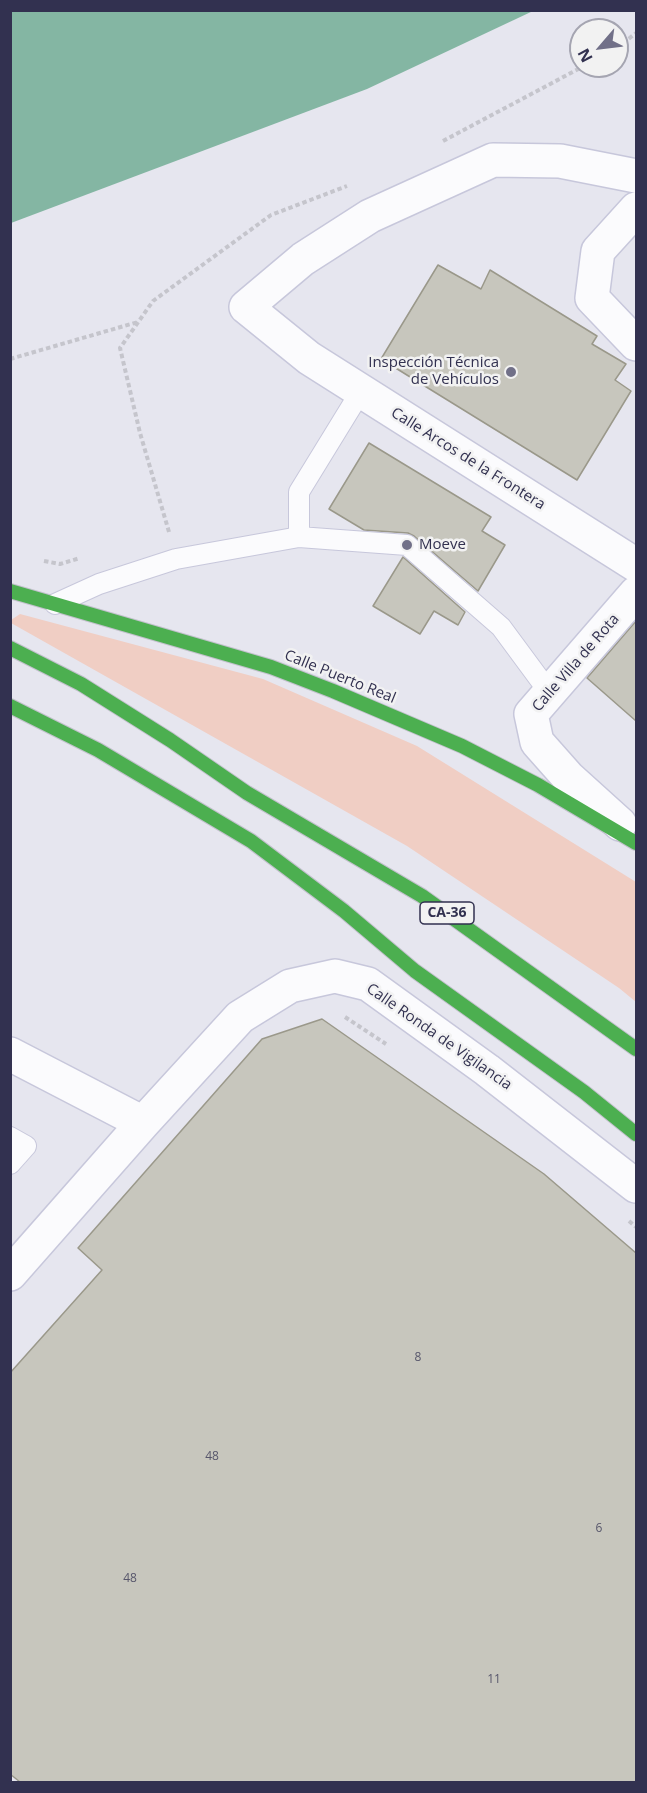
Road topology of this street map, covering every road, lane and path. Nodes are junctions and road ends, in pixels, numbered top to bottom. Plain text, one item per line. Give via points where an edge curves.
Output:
1 (636, 176) edge
2 (636, 209) edge
3 (138, 322) dead end
4 (636, 344) edge
5 (10, 359) edge
6 (361, 392) junction
7 (299, 537) junction
8 (82, 558) dead end
9 (40, 561) dead end
10 (636, 565) edge
11 (10, 591) edge
12 (636, 593) edge
13 (54, 604) junction
14 (10, 648) edge
15 (549, 692) junction
16 (10, 706) edge
17 (195, 773) dead end
18 (247, 793) junction
19 (636, 841) edge
20 (336, 1011) dead end
21 (636, 1048) edge
22 (395, 1050) dead end
23 (10, 1054) edge
24 (143, 1123) junction
25 (636, 1134) edge
26 (10, 1137) edge
27 (10, 1164) edge
28 (636, 1186) edge
29 (628, 1220) dead end
30 (636, 1227) edge
31 (10, 1274) edge

1 - 6 street, Calle Arcos de la Frontera via 560,161 493,160 370,216 303,259 246,307 309,358
2 - 4 street via 598,251 592,298
3 - 5 path
6 - 7 lane via 298,492
6 - 10 street, Calle Arcos de la Frontera
7 - 13 lane via 176,559 99,584
7 - 15 lane via 406,545 501,627
8 - 9 path via 60,564
11 - 13 main road, Calle Puerto Real
12 - 15 street, Calle Villa de Rota
13 - 19 main road, Calle Puerto Real via 271,667 343,695 462,746
14 - 18 main road, CA-36 via 81,684
15 - 19 street, Calle Villa de Rota via 531,714 537,742
16 - 25 main road via 98,750 251,841 415,971
17 - 18 main road, CA-36
18 - 21 main road, CA-36 via 422,896
20 - 22 path
23 - 24 street
24 - 28 street, Calle Ronda de Vigilancia via 240,1017 290,986 336,976 368,984
24 - 31 street, Calle Ronda de Vigilancia
26 - 27 lane via 26,1146
29 - 30 path

